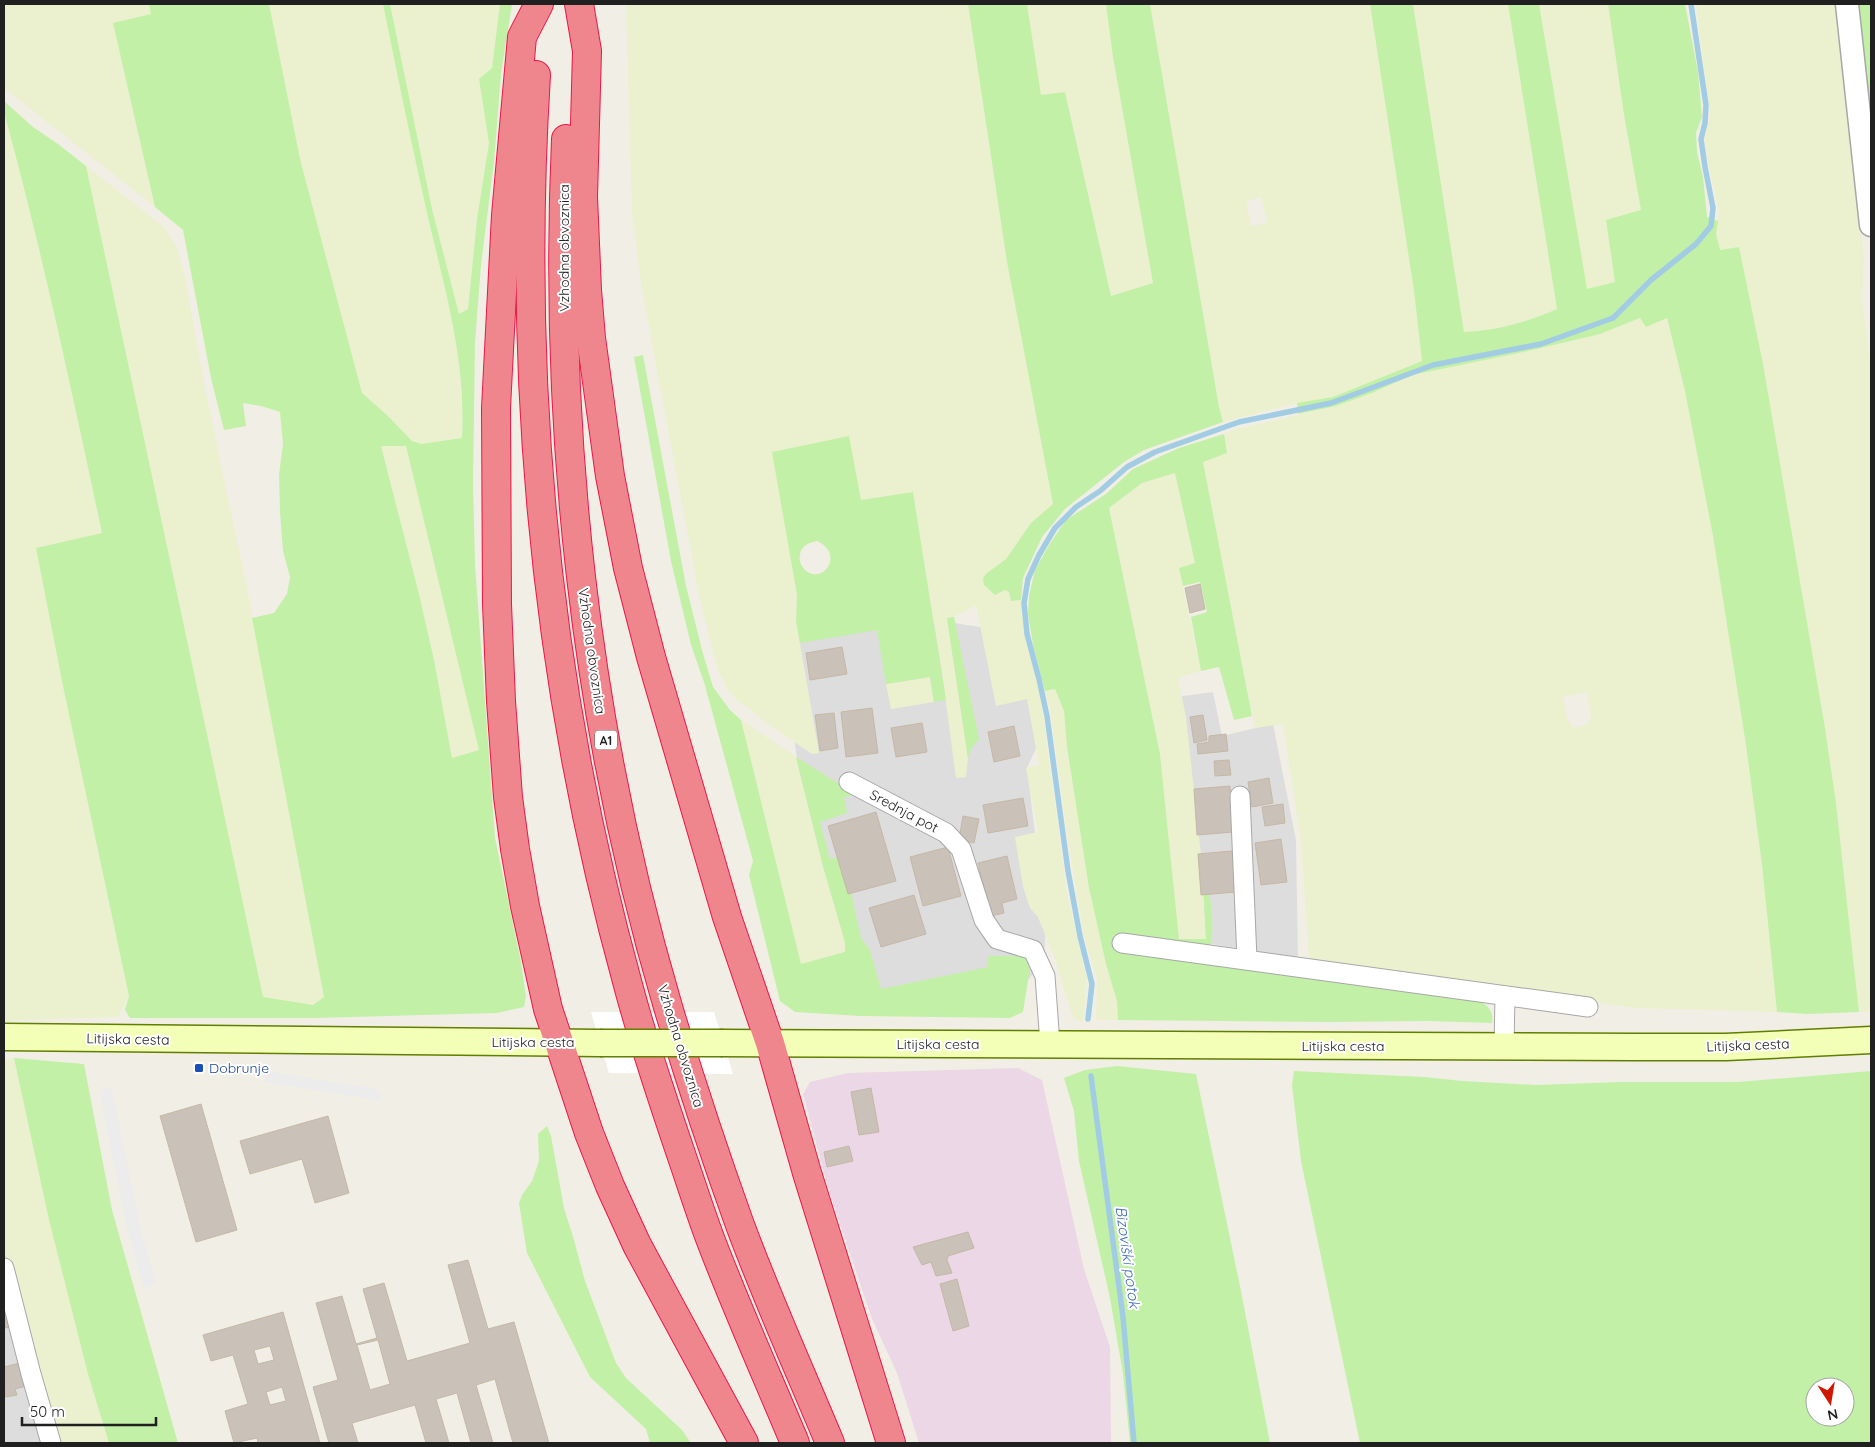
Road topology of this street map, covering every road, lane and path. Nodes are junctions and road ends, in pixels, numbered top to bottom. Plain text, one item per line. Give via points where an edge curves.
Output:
1 (538, 4) edge
2 (542, 4) edge
3 (577, 4) edge
4 (1847, 4) edge
5 (1871, 224) edge
6 (849, 782) dead end
7 (1240, 796) dead end
8 (1122, 943) dead end
9 (1247, 959) junction
10 (1505, 996) junction
11 (1588, 1006) dead end
12 (4, 1037) edge
13 (1871, 1040) edge
14 (559, 1043) junction
15 (770, 1043) junction
16 (1050, 1044) junction
17 (1504, 1046) junction
18 (4, 1268) edge
19 (50, 1443) edge
20 (744, 1443) edge
21 (795, 1443) edge
22 (830, 1443) edge
23 (890, 1443) edge

1 - 14 highway via 522,37 506,215 496,408 498,604 501,701 515,849 545,999
2 - 21 highway, A1 via 531,176 530,320 540,500 563,690 600,877 655,1076 710,1240
3 - 15 highway via 587,51 583,197 587,290 610,476 628,568 651,658 727,917
3 - 22 highway, Vzhodna obvoznica / A1 via 563,196 563,291 571,480 593,667 629,853 651,945 694,1092 741,1227
4 - 5 street
6 - 16 street, Srednja pot via 946,833 961,849 984,920 997,939 1033,950 1045,976
7 - 9 street
8 - 9 street
9 - 10 street
10 - 11 street
10 - 17 street
12 - 14 main road, Litijska cesta
13 - 17 main road, Litijska cesta via 1726,1047
14 - 15 main road, Litijska cesta, bridge
14 - 20 highway via 589,1133 637,1246
15 - 16 main road, Litijska cesta
15 - 23 highway
16 - 17 main road, Litijska cesta
18 - 19 street

